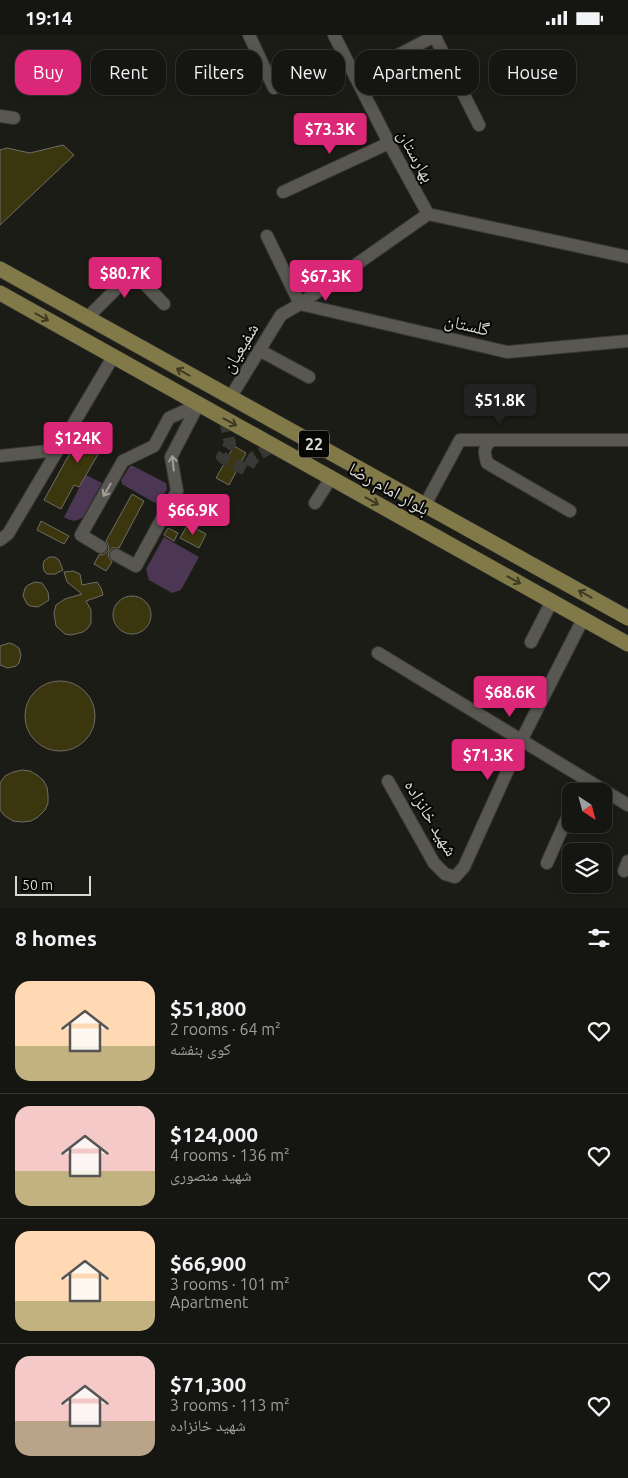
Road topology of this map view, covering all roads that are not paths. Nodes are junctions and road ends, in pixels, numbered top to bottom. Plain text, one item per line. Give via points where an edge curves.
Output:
1 (249, 35) edge
2 (334, 35) edge
3 (434, 35) edge
4 (341, 50) edge
5 (406, 50) edge
6 (345, 58) edge
7 (355, 77) edge
8 (272, 84) edge
9 (364, 95) edge
10 (0, 117) edge
11 (14, 119) dead end
12 (479, 125) dead end
13 (388, 143) junction
14 (282, 191) dead end
15 (428, 214) junction
16 (267, 236) dead end
17 (628, 257) edge
18 (0, 269) edge
19 (0, 293) edge
20 (164, 304) dead end
21 (300, 304) junction
22 (86, 317) junction
23 (628, 341) edge
24 (259, 350) junction
25 (113, 357) junction
26 (309, 377) dead end
27 (208, 386) junction
28 (230, 397) junction
29 (198, 405) junction
30 (492, 440) junction
31 (628, 440) edge
32 (58, 450) junction
33 (0, 456) edge
34 (341, 459) junction
35 (331, 478) junction
36 (314, 503) dead end
37 (425, 505) junction
38 (570, 511) dead end
39 (0, 540) edge
40 (101, 547) dead end
41 (116, 555) dead end
42 (552, 601) junction
43 (628, 618) edge
44 (583, 619) junction
45 (531, 642) dead end
46 (628, 644) edge
47 (378, 653) dead end
48 (521, 741) junction
49 (586, 779) junction
50 (388, 781) dead end
51 (584, 783) edge
52 (628, 805) edge
53 (562, 829) edge
54 (547, 863) dead end

1 - 8 street
2 - 4 street, بهارستان
3 - 5 street
3 - 12 street
6 - 7 street, بهارستان
9 - 13 street, بهارستان
10 - 11 street
13 - 14 street
13 - 15 street, بهارستان
15 - 17 street
15 - 21 street, شفیعیان
16 - 21 street
18 - 22 main road, بلوار امام رضا / 22
19 -> 25 main road, بلوار امام رضا
20 - 22 street via 133,272
21 - 23 street, گلستان via 507,352
21 - 24 street, شفیعیان via 280,315
27 -> 22 main road, بلوار امام رضا / 22
24 - 26 street
24 - 28 street, شفیعیان
25 - 29 main road, بلوار امام رضا
25 - 32 street
27 - 28 main road, بلوار امام رضا / 22
27 - 29 main road
28 - 34 main road, بلوار امام رضا / 22
29 -> 35 main road, بلوار امام رضا
29 -> 40 street via 168,418 154,446 123,461 81,535
41 -> 29 street via 136,566 177,491 171,457
30 - 31 street
30 - 37 street via 460,440
30 - 38 street via 484,454 488,463
32 - 33 street
32 - 39 street via 8,534
34 - 35 main road
34 - 37 main road, بلوار امام رضا / 22
35 - 36 street
35 -> 42 main road, بلوار امام رضا
43 -> 37 main road, بلوار امام رضا / 22
42 - 44 main road, بلوار امام رضا
42 - 45 street
44 - 46 main road, بلوار امام رضا
44 - 48 street, شهید خانزاده
47 - 48 street
48 - 49 street
48 - 50 street, شهید خانزاده via 464,867 455,877 445,874 434,863
49 - 51 street
49 - 52 street
53 - 54 street

